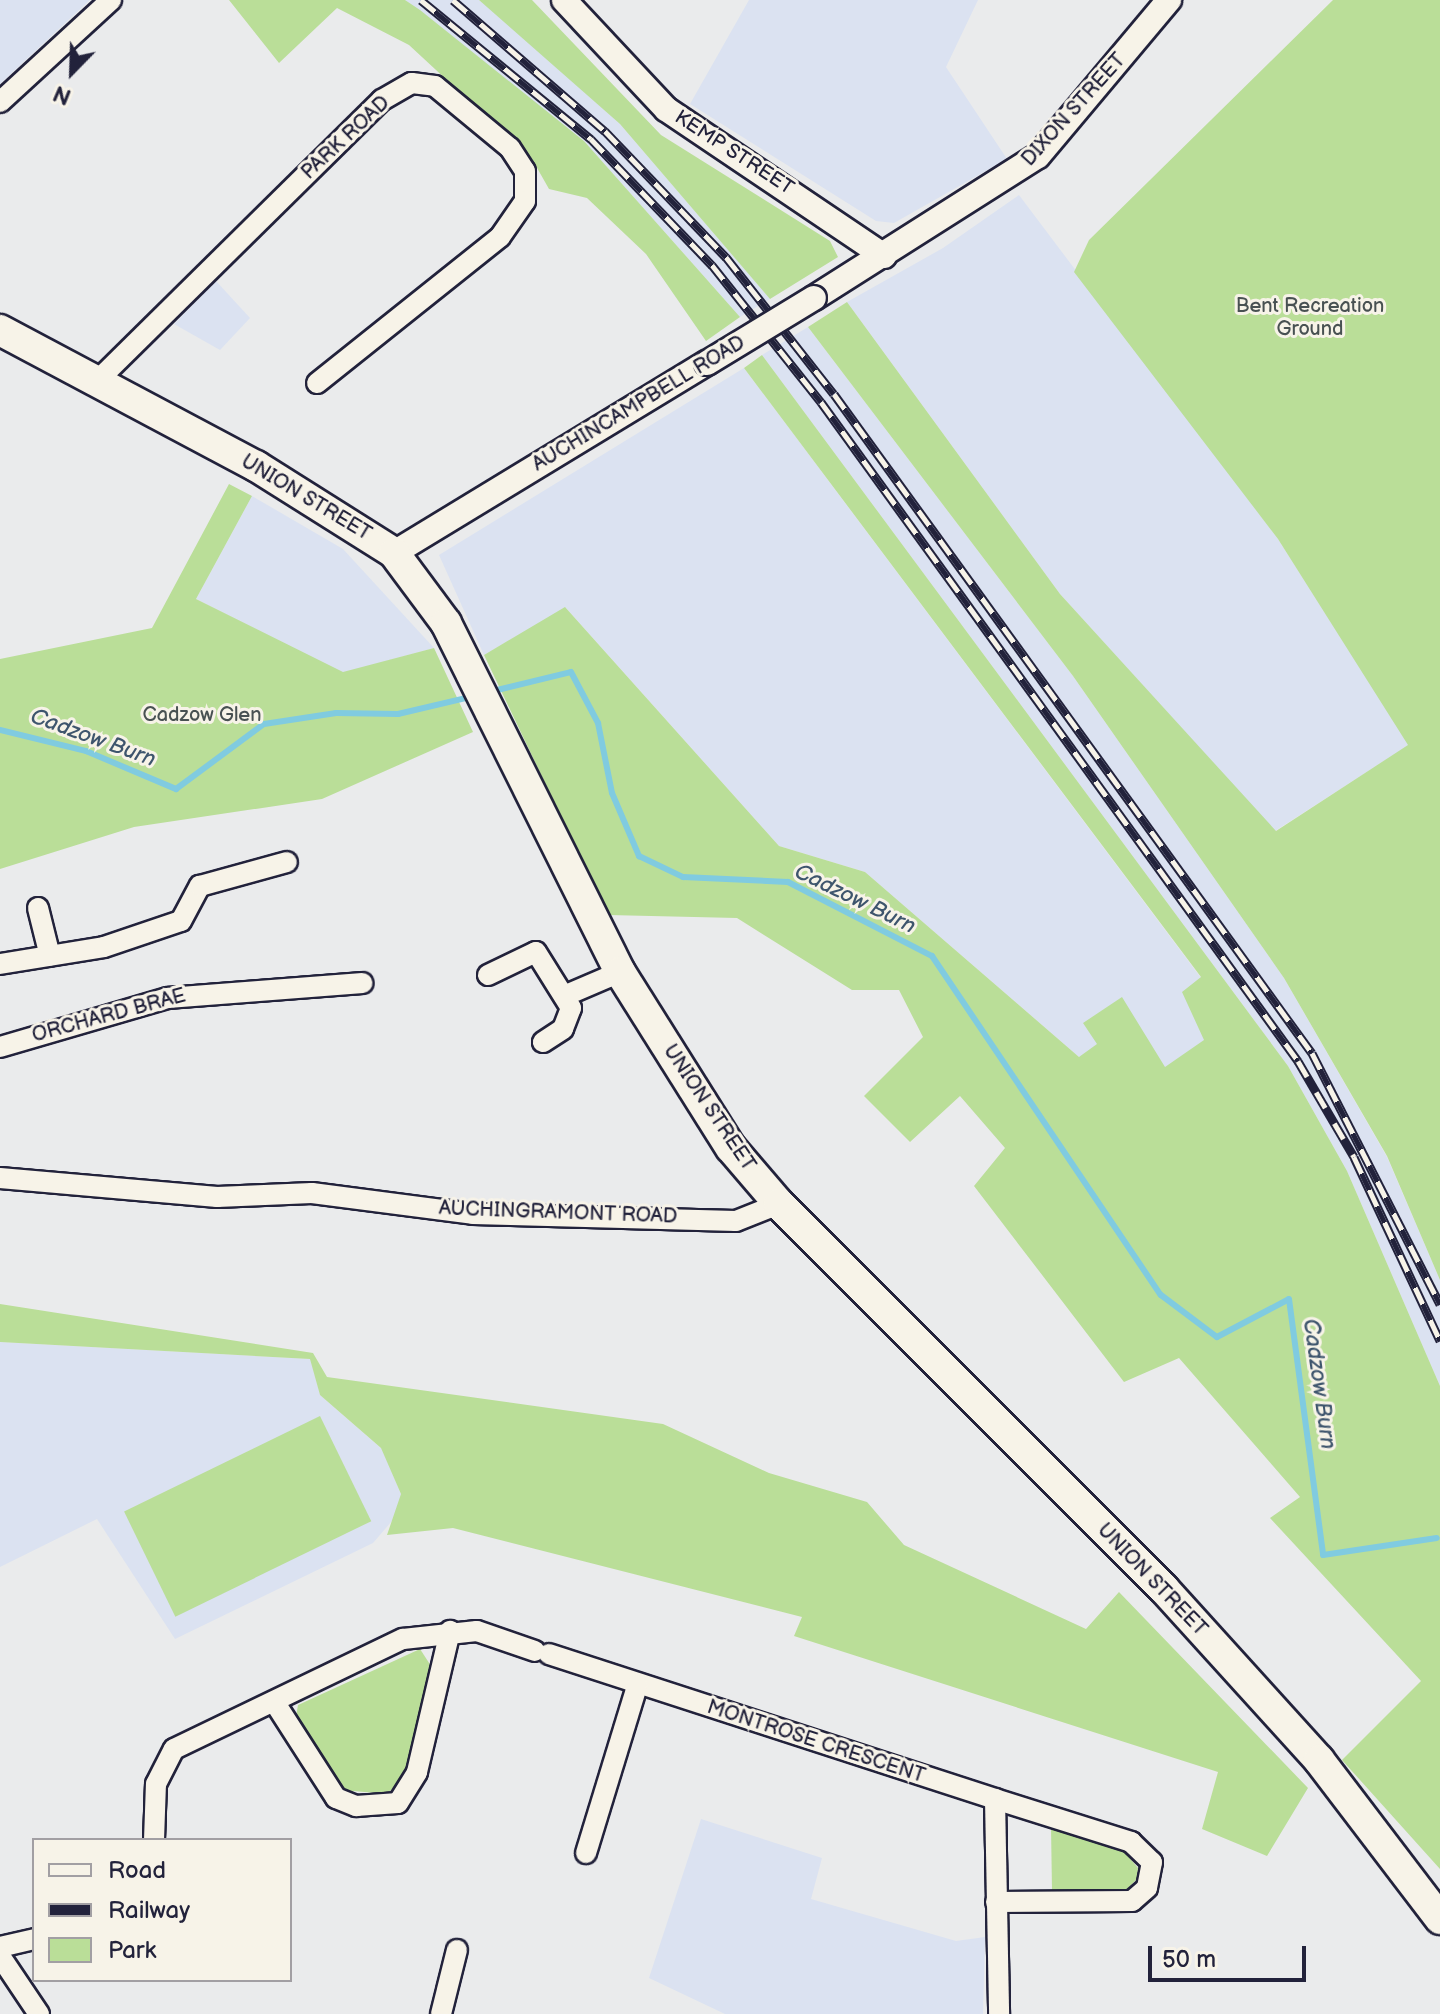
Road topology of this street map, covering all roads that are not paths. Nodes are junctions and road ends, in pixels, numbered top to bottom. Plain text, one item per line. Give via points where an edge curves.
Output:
1 (111, 0) edge
2 (564, 0) edge
3 (1169, 0) edge
4 (0, 102) edge
5 (884, 256) junction
6 (0, 330) edge
7 (96, 382) junction
8 (317, 383) dead end
9 (394, 553) junction
10 (287, 862) dead end
11 (38, 908) dead end
12 (50, 956) junction
13 (0, 964) edge
14 (620, 972) junction
15 (488, 975) dead end
16 (362, 983) dead end
17 (564, 996) junction
18 (543, 1042) dead end
19 (0, 1047) edge
20 (0, 1178) edge
21 (779, 1204) junction
22 (450, 1631) junction
23 (637, 1686) junction
24 (275, 1703) junction
25 (995, 1799) junction
26 (154, 1838) edge
27 (586, 1853) dead end
28 (996, 1902) junction
29 (1440, 1919) edge
30 (32, 1939) edge
31 (0, 1947) edge
32 (457, 1950) dead end
33 (0, 1956) edge
34 (39, 2014) edge
35 (441, 2014) edge
36 (999, 2014) edge

1 - 4 street
2 - 5 street, KEMP STREET via 666,109
3 - 5 street, DIXON STREET via 1038,156
5 - 9 street, AUCHINCAMPBELL ROAD, bridge
6 - 7 main road, UNION STREET
7 - 8 street, PARK ROAD via 382,100 412,83 435,86 510,148 525,171 525,201 500,237
7 - 9 main road, UNION STREET via 309,496
9 - 14 main road, UNION STREET via 465,658
10 - 12 street via 200,886 181,921
11 - 12 street
12 - 13 street
14 - 17 street
14 - 21 main road, UNION STREET via 731,1148
15 - 17 street via 536,952
16 - 19 street, ORCHARD BRAE via 168,998
17 - 18 street via 569,1018
20 - 21 street, AUCHINGRAMONT ROAD via 217,1197 312,1193 473,1214 736,1221
21 - 29 main road, UNION STREET via 1164,1589 1319,1760
22 - 23 street, MONTROSE CRESCENT via 542,1652
22 - 24 street, MONTROSE CRESCENT via 403,1639
22 - 24 street via 417,1772 398,1803 356,1806 336,1798
23 - 25 street, MONTROSE CRESCENT
23 - 27 street
24 - 26 street, MONTROSE CRESCENT via 174,1749 156,1784
25 - 28 street
25 - 28 street, MONTROSE CRESCENT via 1131,1842 1152,1862 1147,1888 1132,1901
28 - 36 street
30 - 31 street
32 - 35 street
33 - 34 street

